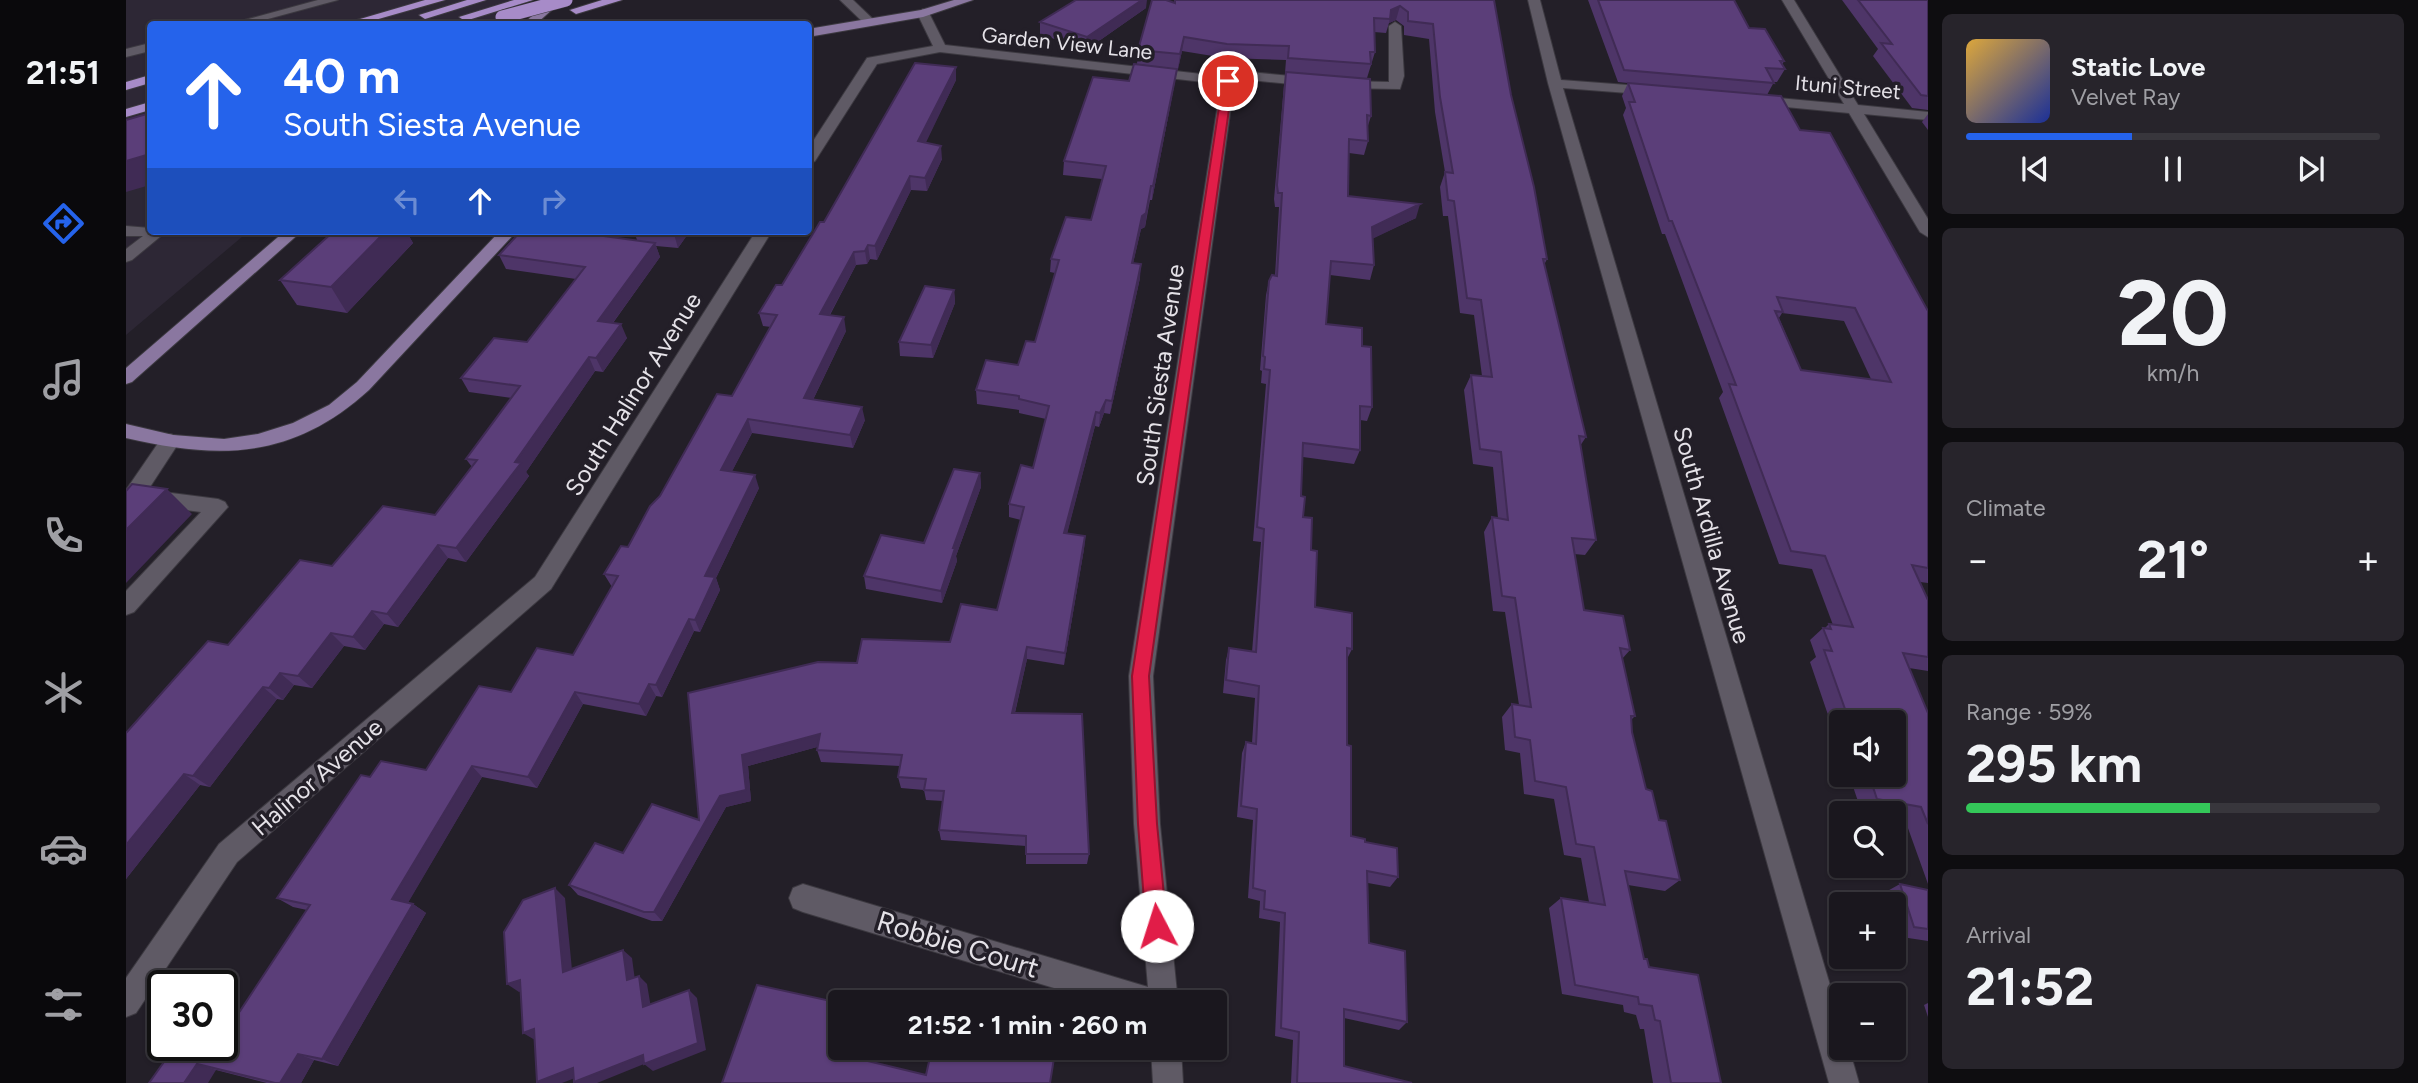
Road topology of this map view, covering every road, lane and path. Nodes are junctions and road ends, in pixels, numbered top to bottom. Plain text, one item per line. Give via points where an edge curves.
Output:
1 (332, 0) edge
2 (439, 0) edge
3 (480, 0) edge
4 (557, 0) edge
5 (566, 0) edge
6 (616, 0) edge
7 (846, 0) edge
8 (967, 0) edge
9 (1534, 0) edge
10 (1788, 0) edge
11 (523, 1) edge
12 (923, 13) junction
13 (248, 21) edge
14 (360, 21) edge
15 (402, 21) edge
16 (451, 21) edge
17 (488, 21) edge
18 (530, 21) edge
19 (532, 21) edge
20 (870, 22) junction
21 (1395, 26) edge
22 (812, 32) edge
23 (147, 48) edge
24 (940, 48) junction
25 (126, 53) edge
26 (147, 80) edge
27 (1228, 81) junction
28 (1555, 83) junction
29 (126, 86) edge
30 (147, 92) edge
31 (1663, 92) edge
32 (126, 98) edge
33 (1744, 99) edge
34 (147, 107) edge
35 (1852, 108) junction
36 (126, 113) edge
37 (1928, 116) edge
38 (147, 119) edge
39 (126, 125) edge
40 (812, 155) edge
41 (126, 230) edge
42 (147, 232) edge
43 (1928, 232) edge
44 (152, 235) edge
45 (289, 235) edge
46 (505, 235) edge
47 (761, 235) edge
48 (126, 257) edge
49 (126, 378) edge
50 (126, 431) edge
51 (170, 441) junction
52 (128, 500) edge
53 (543, 583) joint
54 (126, 606) edge
55 (803, 898) dead end
56 (1109, 990) edge
57 (1163, 990) edge
58 (126, 1003) edge
59 (1167, 1060) edge
60 (1168, 1083) edge
61 (1844, 1083) edge

1 - 13 street
2 - 14 highway
3 - 15 highway
4 - 19 main road
5 - 17 highway, bridge
6 - 18 highway
7 - 20 street
8 - 12 main road
9 - 28 street, South Ardilla Avenue
10 - 35 street
11 - 16 highway
12 - 20 main road
12 - 24 street
20 - 22 main road
21 - 27 street, Garden View Lane via 1395,86 1371,88 1250,76
23 - 25 street
24 - 27 street, Garden View Lane
24 - 40 street via 872,61
26 - 29 highway
27 - 57 street, South Siesta Avenue via 1141,676 1147,824
28 - 31 street
28 - 61 street, South Ardilla Avenue
30 - 32 highway
33 - 35 street, Ituni Street
34 - 36 highway
35 - 37 street, Ituni Street
35 - 43 street
38 - 39 highway
41 - 42 street
44 - 48 street
45 - 49 main road
46 - 51 main road via 335,410 259,441 224,446
47 - 53 street, South Halinor Avenue
50 - 51 main road
51 - 52 street
52 - 54 street via 218,508
53 - 58 street, Halinor Avenue via 228,853
55 - 56 street, Robbie Court
59 - 60 street

